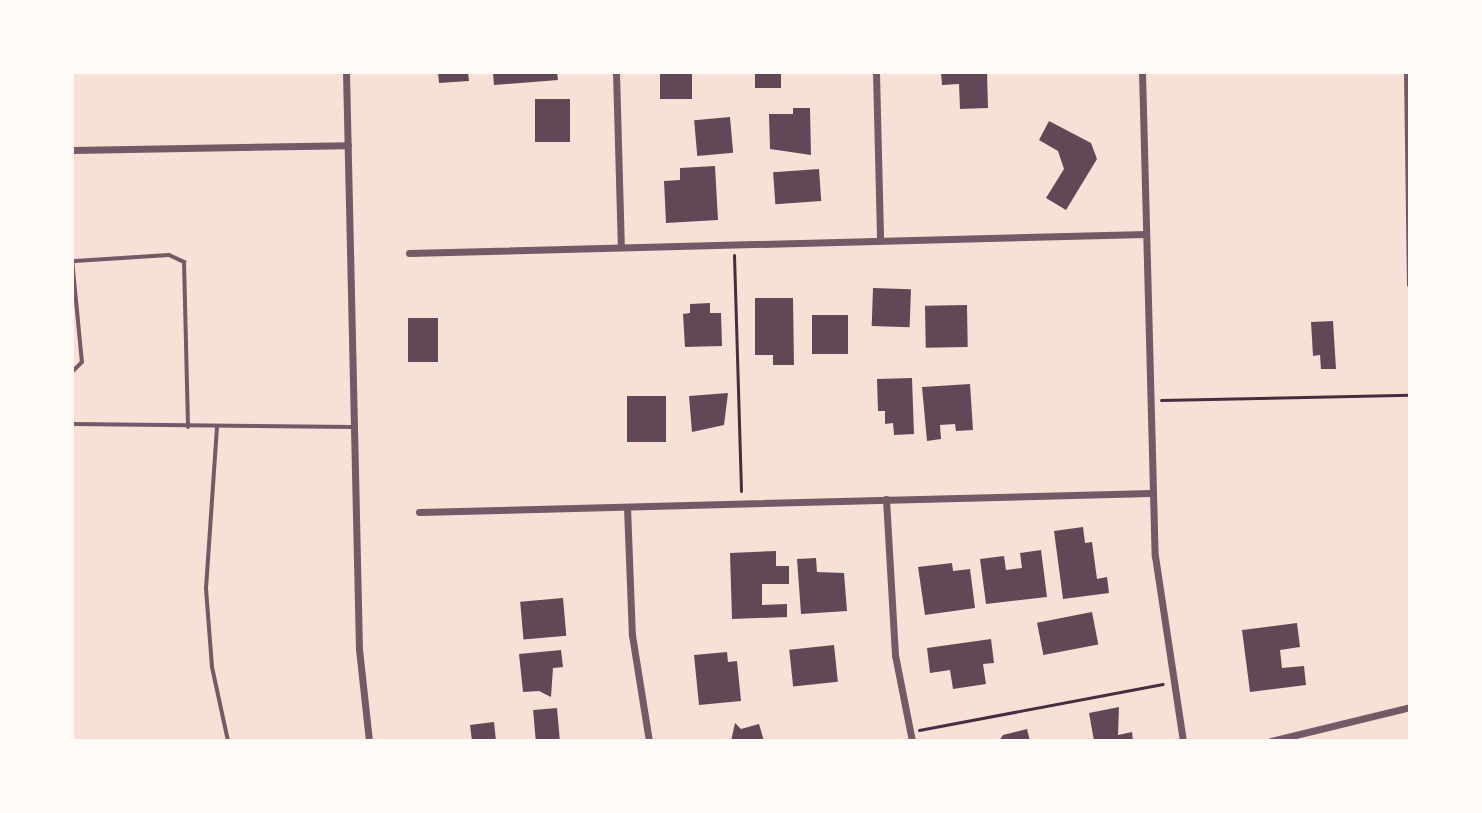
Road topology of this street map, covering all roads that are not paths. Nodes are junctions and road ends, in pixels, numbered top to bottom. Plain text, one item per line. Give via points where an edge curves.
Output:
1 (346, 72) edge
2 (616, 72) edge
3 (876, 72) edge
4 (1142, 72) edge
5 (1407, 72) edge
6 (348, 145) junction
7 (72, 150) edge
8 (1146, 234) junction
9 (880, 240) junction
10 (621, 247) junction
11 (409, 253) dead end
12 (74, 260) edge
13 (1410, 275) edge
14 (1410, 284) edge
15 (72, 372) edge
16 (72, 424) edge
17 (188, 427) junction
18 (217, 427) junction
19 (354, 427) junction
20 (1151, 493) junction
21 (886, 499) junction
22 (627, 507) junction
23 (419, 512) dead end
24 (1410, 707) edge
25 (228, 741) edge
26 (369, 741) edge
27 (649, 741) edge
28 (912, 741) edge
29 (1183, 741) edge
30 (1271, 741) edge

1 - 6 street
2 - 10 street
3 - 9 street
4 - 8 street
5 - 13 street
6 - 7 street
6 - 19 street
8 - 9 street
8 - 20 street
9 - 10 street
10 - 11 street
12 - 15 lane via 82,362
12 - 17 lane via 169,255 184,262
13 - 14 street
16 - 17 lane
17 - 18 lane
18 - 19 lane
18 - 25 lane via 206,589 212,667
19 - 26 street via 359,649
20 - 21 street
20 - 29 street via 1171,683
21 - 22 street
21 - 28 street via 895,655
22 - 23 street
22 - 27 street via 632,635
24 - 30 street

